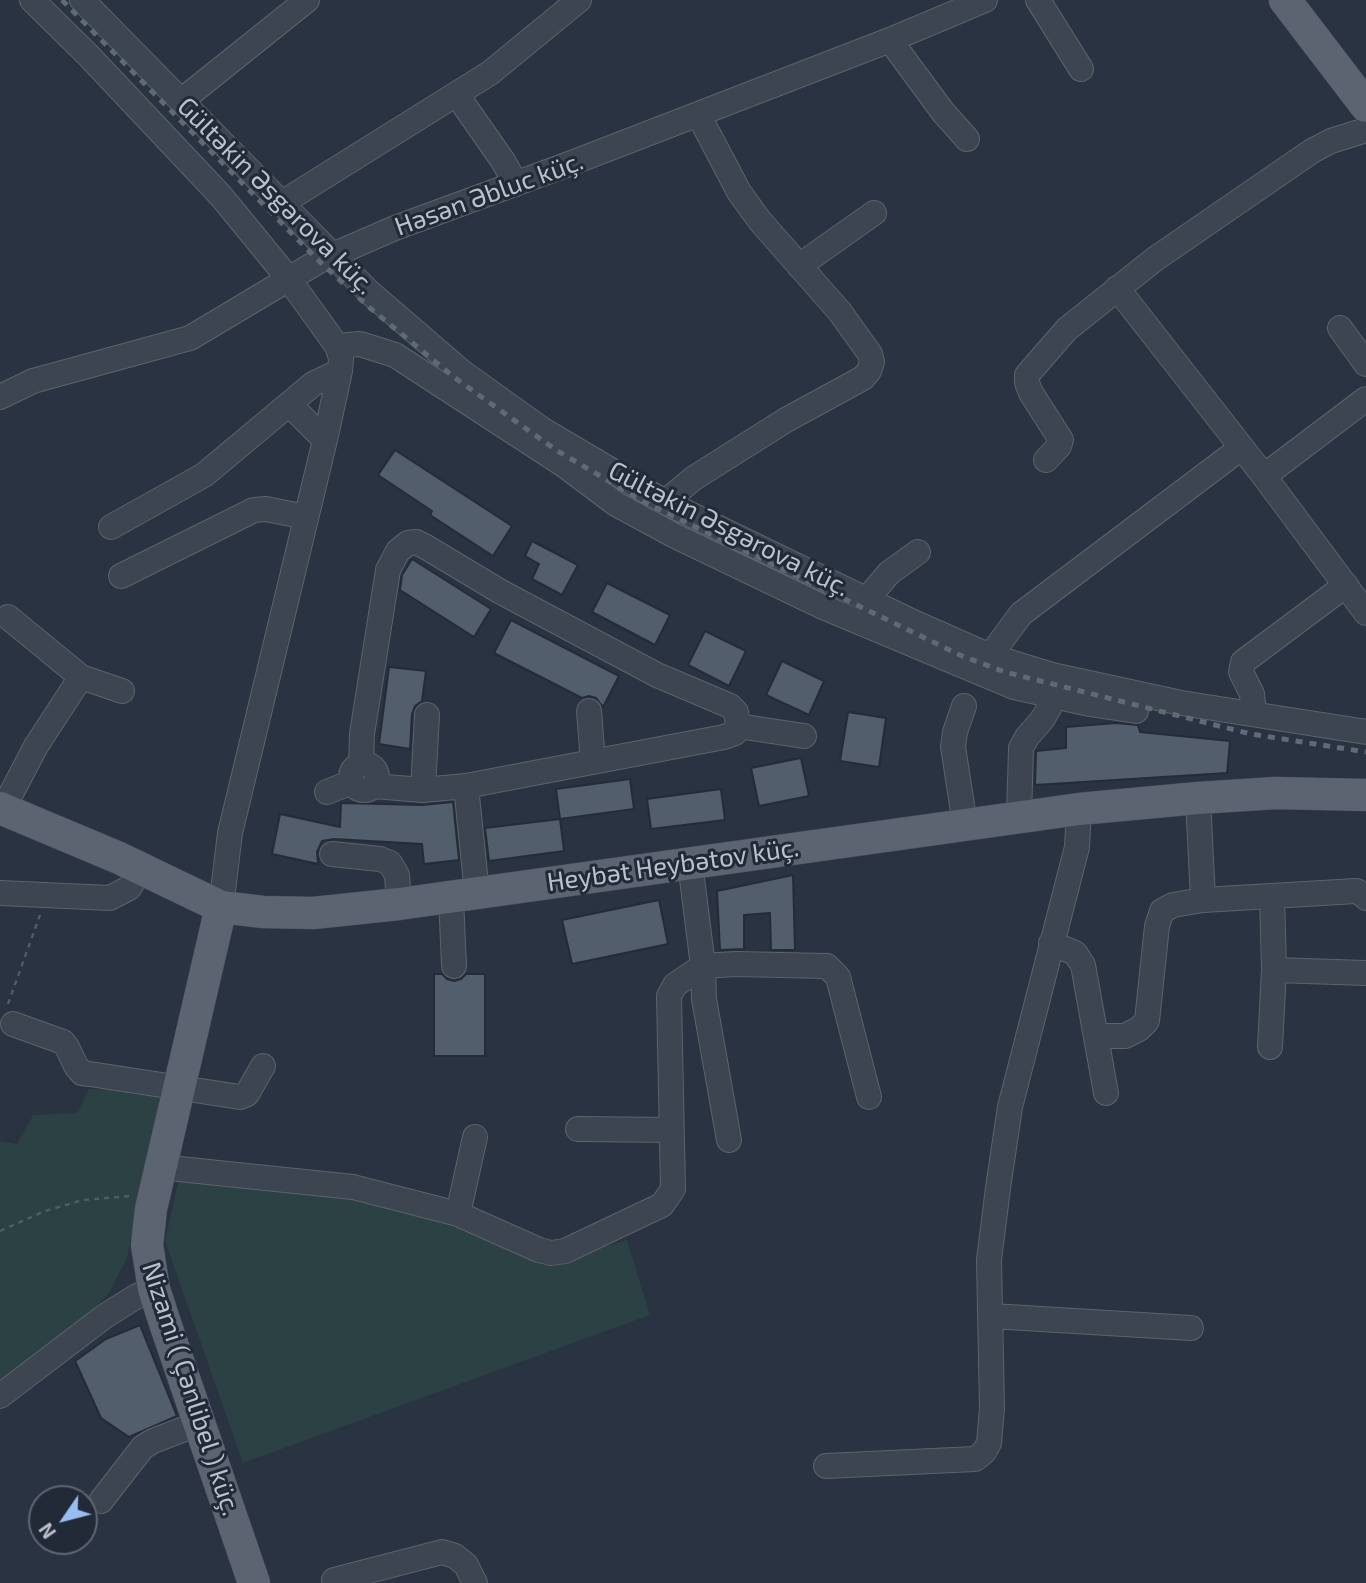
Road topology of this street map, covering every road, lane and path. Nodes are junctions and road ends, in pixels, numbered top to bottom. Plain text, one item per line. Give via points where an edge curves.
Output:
1 (33, 0) edge
2 (82, 0) edge
3 (307, 0) edge
4 (579, 0) edge
5 (985, 0) edge
6 (1038, 0) edge
7 (1285, 0) edge
8 (1306, 0) edge
9 (890, 40) junction
10 (1081, 69) dead end
11 (1366, 78) edge
12 (457, 95) junction
13 (181, 101) junction
14 (1366, 106) edge
15 (698, 114) junction
16 (1366, 130) edge
17 (967, 139) dead end
18 (516, 184) junction
19 (282, 203) junction
20 (874, 213) dead end
21 (333, 254) junction
22 (799, 266) junction
23 (288, 278) junction
24 (1117, 288) junction
25 (1340, 328) dead end
26 (337, 346) junction
27 (1366, 364) edge
28 (341, 371) junction
29 (0, 397) edge
30 (1366, 399) edge
31 (289, 404) junction
32 (325, 440) junction
33 (1241, 448) junction
34 (1046, 460) dead end
35 (1264, 476) junction
36 (665, 502) junction
37 (306, 517) junction
38 (111, 527) dead end
39 (918, 552) dead end
40 (121, 576) dead end
41 (1346, 585) junction
42 (867, 598) junction
43 (1366, 613) edge
44 (8, 617) dead end
45 (990, 656) junction
46 (81, 677) junction
47 (122, 691) dead end
48 (1050, 696) junction
49 (964, 706) dead end
50 (589, 711) dead end
51 (1136, 711) dead end
52 (1254, 714) junction
53 (427, 715) dead end
54 (738, 726) junction
55 (1366, 732) edge
56 (803, 736) dead end
57 (593, 762) junction
58 (362, 777) junction
59 (467, 786) junction
60 (423, 790) junction
61 (327, 792) dead end
62 (1366, 795) edge
63 (1198, 798) junction
64 (1, 808) edge
65 (1079, 809) junction
66 (1019, 816) junction
67 (965, 824) junction
68 (332, 854) dead end
69 (690, 863) junction
70 (141, 868) junction
71 (0, 893) edge
72 (47, 895) junction
73 (464, 895) junction
74 (1272, 896) junction
75 (1366, 898) edge
76 (1203, 900) junction
77 (399, 904) junction
78 (222, 906) junction
79 (1051, 943) junction
80 (454, 966) dead end
81 (703, 966) junction
82 (1366, 967) edge
83 (1274, 970) junction
84 (1366, 973) edge
85 (13, 1024) joint
86 (1097, 1036) junction
87 (1270, 1047) dead end
88 (263, 1066) dead end
89 (178, 1088) junction
90 (1106, 1093) dead end
91 (869, 1097) dead end
92 (578, 1129) dead end
93 (671, 1130) junction
94 (475, 1137) dead end
95 (729, 1140) dead end
96 (160, 1167) junction
97 (140, 1195) dead end
98 (458, 1214) junction
99 (0, 1231) edge
100 (154, 1289) junction
101 (991, 1316) junction
102 (1191, 1328) dead end
103 (0, 1396) edge
104 (200, 1423) junction
105 (826, 1466) dead end
106 (101, 1501) dead end
107 (334, 1580) dead end
108 (254, 1583) edge
109 (475, 1583) edge

1 - 23 street via 196,168
2 - 13 street, Gültəkin Əsgərova küç.
3 - 13 street
4 - 12 street
5 - 9 street, Həsən Əbluc küç.
6 - 10 street
7 - 14 main road
8 - 11 main road
9 - 15 street, Həsən Əbluc küç.
9 - 17 street
12 - 18 street
12 - 19 street
13 - 19 street, Gültəkin Əsgərova küç.
15 - 18 street, Həsən Əbluc küç.
15 - 22 street via 739,191
16 - 24 street via 1312,150
18 - 21 street, Həsən Əbluc küç.
19 - 21 street, Gültəkin Əsgərova küç.
20 - 22 street
21 - 23 street, Həsən Əbluc küç.
21 - 36 street, Gültəkin Əsgərova küç. via 368,291 462,372 543,430
22 - 36 street via 870,354 869,371 694,478
23 - 26 street
23 - 29 street, Həsən Əbluc küç. via 190,338 33,380
24 - 33 street
24 - 34 street via 1068,329 1027,375 1031,393 1061,440
25 - 27 street
26 - 28 street
26 - 48 street via 360,344 395,355 616,504 675,536 823,607 1014,687
28 - 31 street via 313,384
28 - 32 street
30 - 35 street
31 - 32 street
31 - 38 street via 204,475
32 - 37 street
33 - 35 street
33 - 45 street via 1021,614
35 - 41 street
36 - 42 street, Gültəkin Əsgərova küç.
37 - 40 street via 254,510
37 - 78 street via 230,833
39 - 42 street via 889,573
41 - 43 street
41 - 52 street via 1243,662 1241,672 1252,694
42 - 45 street, Gültəkin Əsgərova küç.
44 - 46 street
45 - 52 street, Gültəkin Əsgərova küç. via 1052,675
46 - 47 street
46 - 64 street
48 - 51 street
48 - 66 street via 1049,708 1021,748
49 - 67 street via 953,747
50 - 57 street
52 - 55 street, Gültəkin Əsgərova küç.
53 - 60 street
54 - 56 street
54 - 57 street via 724,737
54 - 58 street via 730,706 657,676 501,593 426,547 408,543 388,570 362,734
57 - 59 street
58 - 60 street
58 - 61 street
59 - 60 street
59 - 73 street
62 - 63 main road, Heybət Heybətov küç. via 1276,793
63 - 65 main road, Heybət Heybətov küç.
63 - 76 street
64 - 70 main road, Heybət Heybətov küç.
65 - 66 main road, Heybət Heybətov küç.
65 - 79 street via 1077,847
66 - 67 main road, Heybət Heybətov küç.
67 - 69 main road, Heybət Heybətov küç.
68 - 77 street via 390,863 397,875
69 - 73 main road, Heybət Heybətov küç.
69 - 81 street
70 - 72 street via 129,888 110,898
70 - 78 main road, Heybət Heybətov küç.
71 - 72 street
72 - 85 path via 5,1012
73 - 77 main road, Heybət Heybətov küç.
73 - 80 street
74 - 75 street via 1356,891
74 - 76 street
74 - 83 street
76 - 86 street via 1162,911 1147,1021 1125,1035
77 - 78 main road, Heybət Heybətov küç. via 313,913
78 - 89 main road, Nizami ( Çənlibel ) küç.
79 - 86 street via 1074,953 1083,965
79 - 101 street via 1010,1107 989,1259
81 - 91 street via 827,966 838,977
81 - 93 street via 675,985 669,996
81 - 95 street
82 - 84 street
83 - 84 street
83 - 87 street
85 - 89 street via 62,1042 82,1073
86 - 90 street
88 - 89 street via 247,1094 240,1097
89 - 96 main road, Nizami ( Çənlibel ) küç.
92 - 93 street
93 - 98 street via 673,1189 662,1205 565,1251 539,1250
94 - 98 street
96 - 98 street via 353,1187
96 - 100 main road, Nizami ( Çənlibel ) küç. via 147,1231
97 - 99 path via 83,1200
100 - 103 street via 105,1316
100 - 104 main road, Nizami ( Çənlibel ) küç.
101 - 102 street
101 - 105 street via 991,1432 984,1452 975,1459
104 - 106 street via 143,1447
104 - 108 main road, Nizami ( Çənlibel ) küç.
107 - 109 street via 442,1552 466,1565

